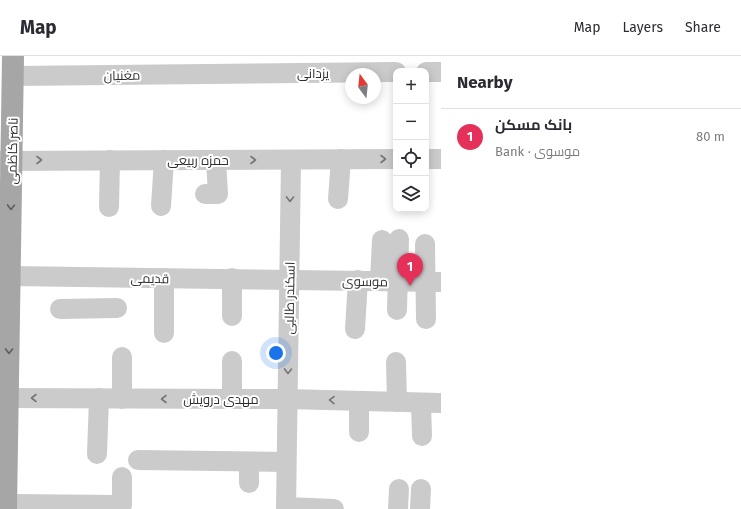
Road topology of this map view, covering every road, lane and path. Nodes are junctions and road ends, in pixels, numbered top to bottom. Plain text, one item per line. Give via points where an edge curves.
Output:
1 (230, 65) edge
2 (13, 66) edge
3 (393, 72) edge
4 (429, 72) edge
5 (441, 72) edge
6 (393, 159) edge
7 (429, 159) edge
8 (441, 159) edge
9 (110, 160) junction
10 (164, 160) junction
11 (216, 160) junction
12 (291, 160) junction
13 (341, 160) junction
14 (6, 161) edge
15 (211, 194) dead end
16 (338, 199) dead end
17 (161, 206) dead end
18 (109, 207) dead end
19 (391, 240) dead end
20 (425, 244) dead end
21 (5, 250) edge
22 (10, 276) junction
23 (99, 277) junction
24 (164, 278) junction
25 (232, 278) junction
26 (289, 279) junction
27 (358, 280) junction
28 (388, 281) junction
29 (433, 282) edge
30 (60, 309) dead end
31 (397, 310) dead end
32 (232, 316) dead end
33 (5, 317) edge
34 (426, 319) dead end
35 (355, 329) dead end
36 (164, 333) dead end
37 (122, 357) dead end
38 (232, 361) dead end
39 (396, 362) dead end
40 (4, 398) edge
41 (99, 398) junction
42 (122, 398) junction
43 (232, 399) junction
44 (287, 399) junction
45 (359, 401) junction
46 (397, 402) junction
47 (421, 403) junction
48 (441, 403) edge
49 (359, 432) dead end
50 (422, 436) dead end
51 (97, 454) dead end
52 (138, 460) dead end
53 (250, 462) junction
54 (286, 462) junction
55 (122, 476) dead end
56 (249, 483) dead end
57 (399, 489) dead end
58 (421, 489) dead end
59 (5, 495) edge
60 (286, 508) edge
61 (334, 509) edge
62 (398, 509) edge
63 (420, 509) edge

1 - 2 street, مغنیان
1 - 3 street, یزدانی
2 - 14 main road, ناصر کاظمی
4 - 5 street
13 -> 6 street, حمزه ربیعی
7 - 8 street
9 - 10 street, حمزه ربیعی
14 -> 9 street, حمزه ربیعی
9 - 18 street
10 - 11 street, حمزه ربیعی
10 - 17 street
11 -> 12 street, حمزه ربیعی
11 - 15 street
12 - 13 street, حمزه ربیعی
12 -> 26 street, اسکندر طالبی
13 - 16 street
14 -> 21 main road, ناصر کاظمی
19 - 28 street
20 - 29 street
21 - 22 main road, ناصر کاظمی
22 - 23 street, قدیمی
22 - 33 main road, ناصر کاظمی
23 - 24 street, قدیمی
23 - 30 street via 108,308
24 - 25 street, قدیمی
24 - 36 street
25 - 26 street, قدیمی
25 - 32 street
26 - 27 street, موسوی
26 -> 44 street, اسکندر طالبی
27 - 28 street, موسوی
27 - 35 street
28 - 29 street, موسوی
28 - 31 street
29 - 34 street
33 -> 40 main road, ناصر کاظمی
37 - 42 street
38 - 43 street
39 - 46 street
41 -> 40 street, مهدی درویش
40 - 59 main road, ناصر کاظمی
41 - 42 street, مهدی درویش
41 - 51 street
43 -> 42 street, مهدی درویش
43 - 44 street, مهدی درویش
45 -> 44 street, مهدی درویش
44 - 54 street, اسکندر طالبی
45 - 46 street, مهدی درویش
45 - 49 street
46 - 47 street, مهدی درویش
47 - 48 street, مهدی درویش
47 - 50 street
52 - 53 street
53 - 54 street
53 - 56 street
54 - 60 street, اسکندر طالبی
55 - 59 street via 122,505
57 - 62 street
58 - 63 street
60 - 61 street

